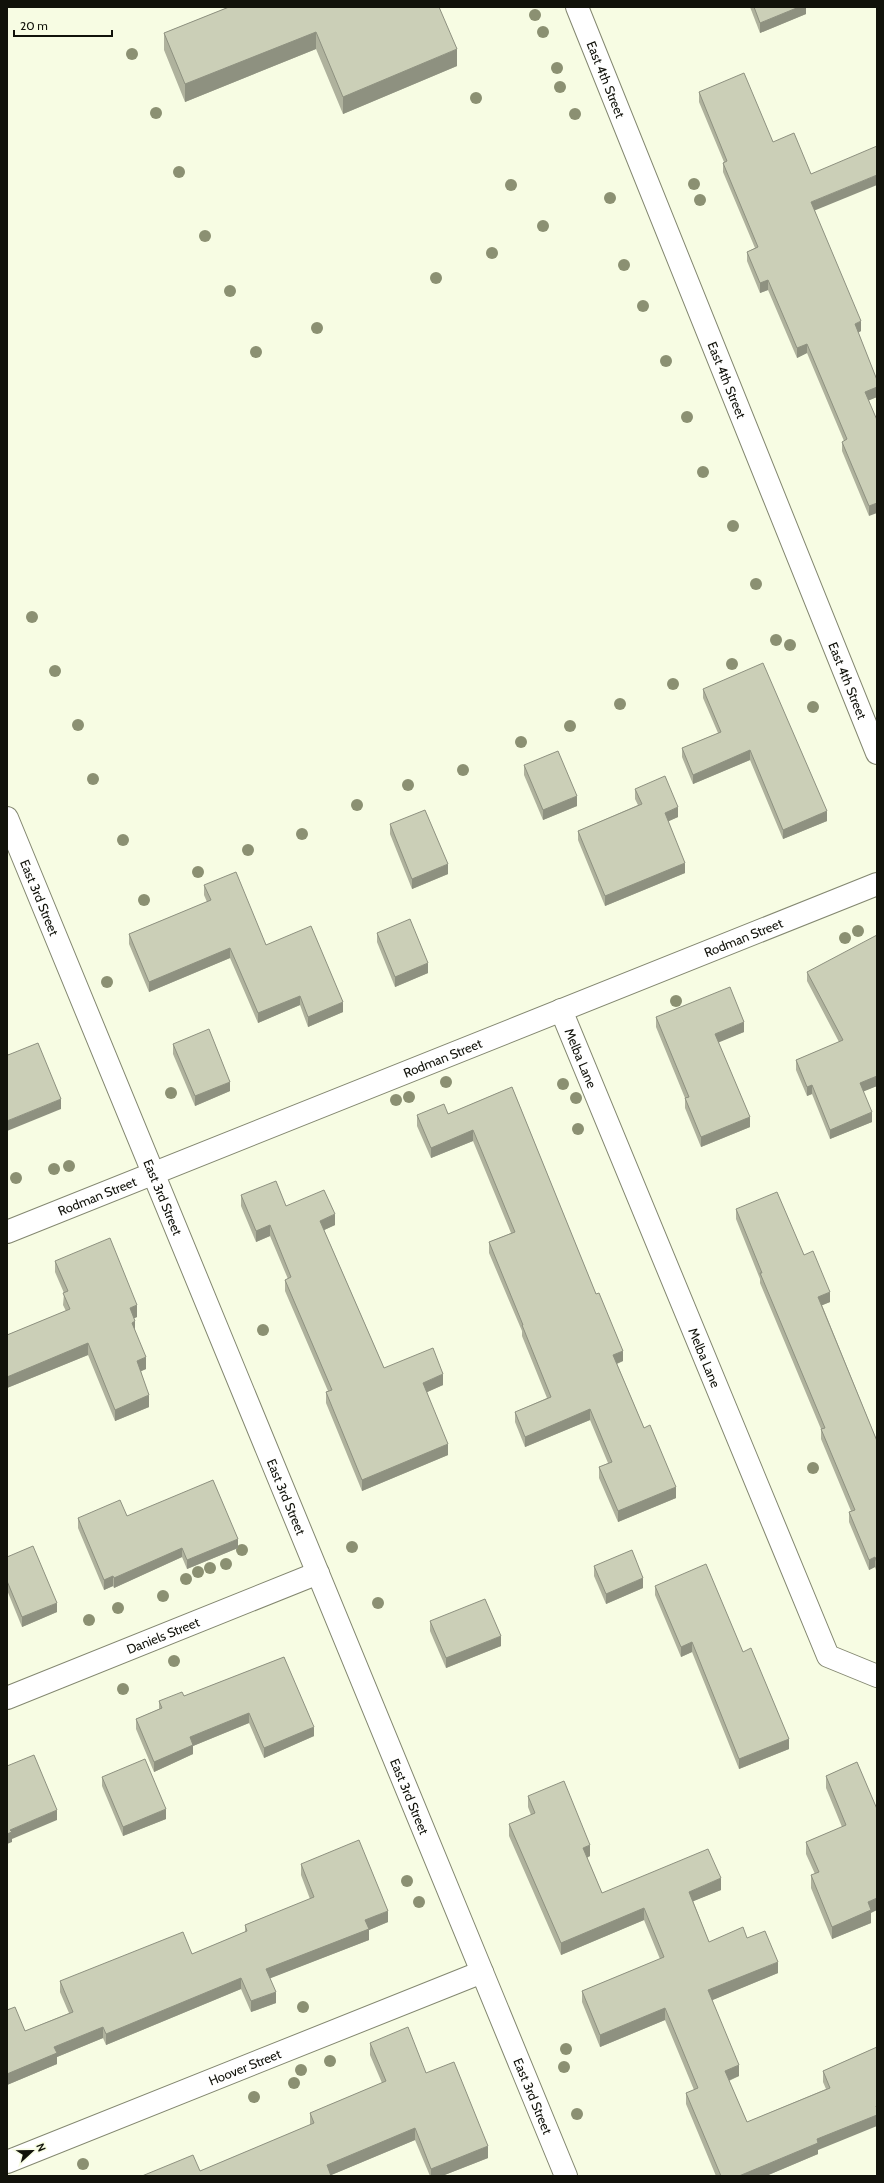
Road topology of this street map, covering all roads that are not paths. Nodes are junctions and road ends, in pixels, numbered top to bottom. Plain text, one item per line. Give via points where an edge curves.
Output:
1 (577, 7) edge
2 (877, 753) edge
3 (7, 818) edge
4 (877, 884) edge
5 (561, 1010) junction
6 (154, 1174) junction
7 (7, 1232) edge
8 (318, 1573) junction
9 (877, 1676) edge
10 (7, 1698) edge
11 (482, 1972) junction
12 (7, 2162) edge
13 (566, 2176) edge

1 - 2 street, East 4th Street
3 - 6 street, East 3rd Street
4 - 5 street, Rodman Street
5 - 6 street, Rodman Street
5 - 9 street, Melba Lane via 828,1656
6 - 7 street, Rodman Street
6 - 8 street, East 3rd Street
8 - 10 street, Daniels Street
8 - 11 street, East 3rd Street
11 - 12 street, Hoover Street
11 - 13 street, East 3rd Street

